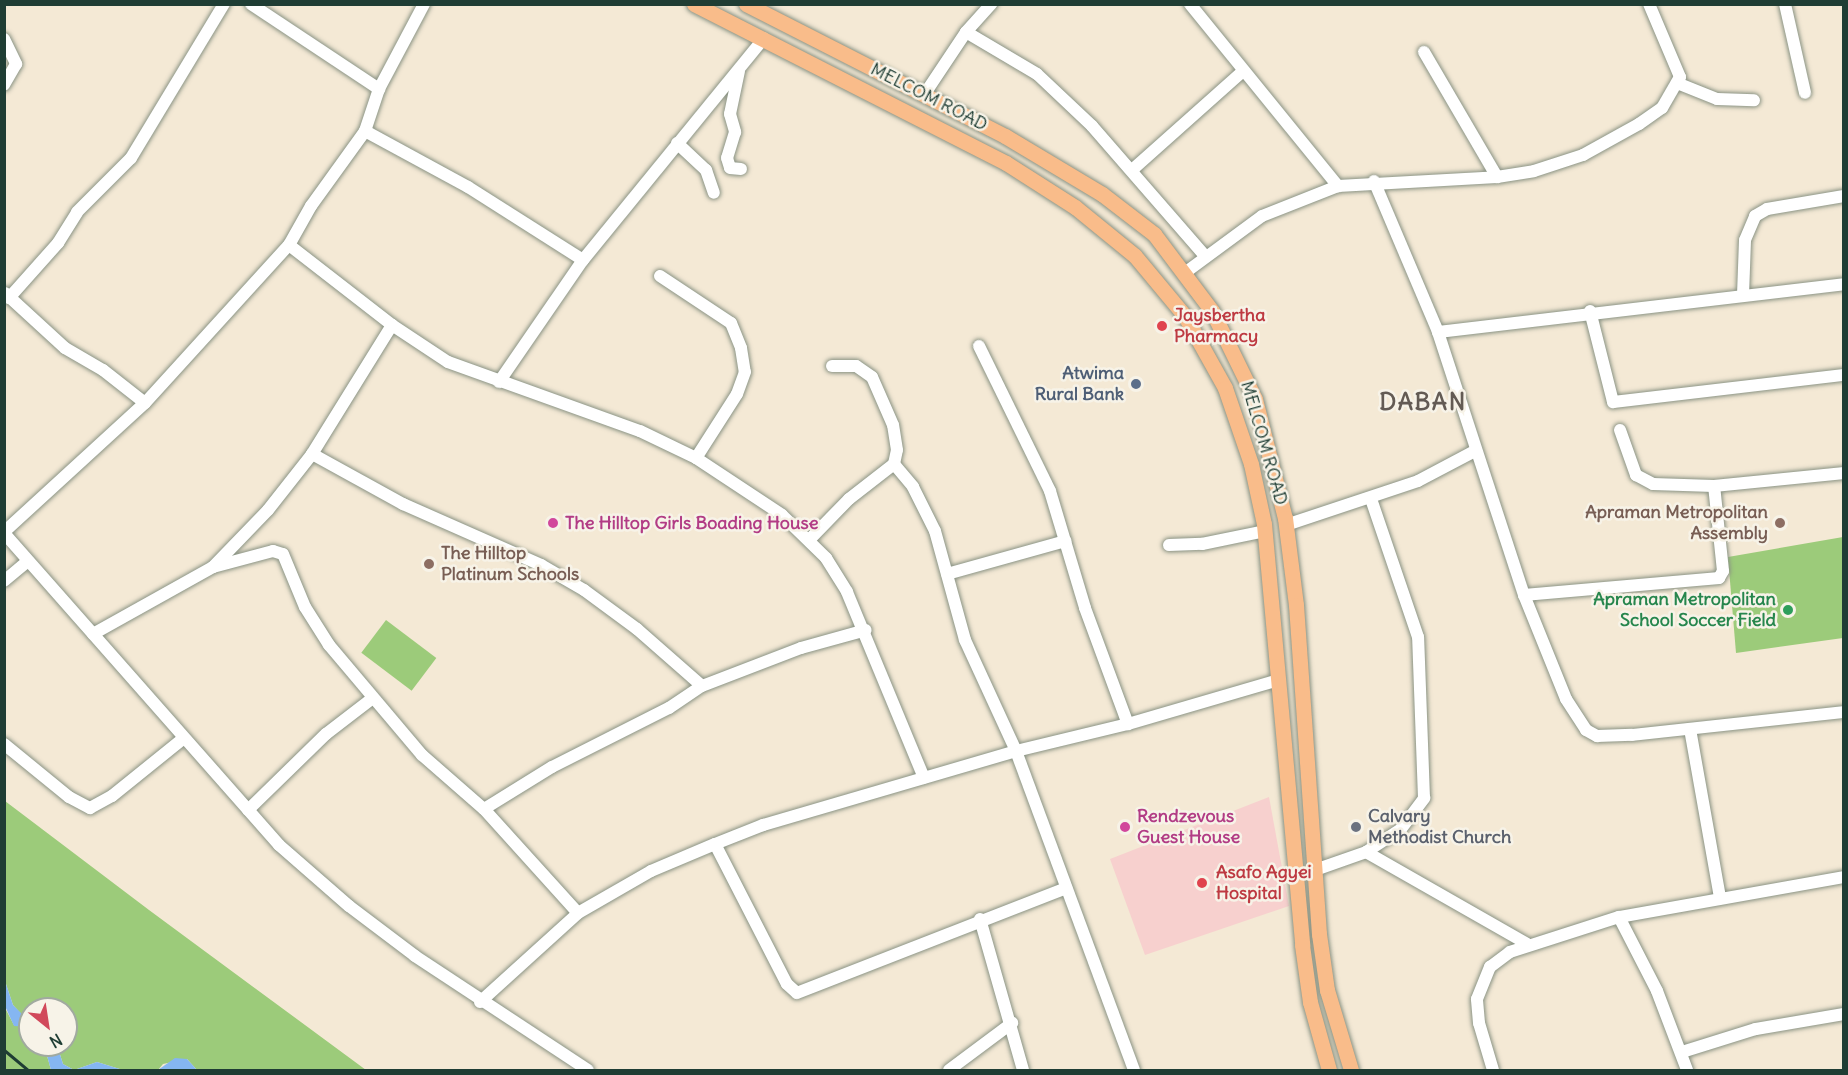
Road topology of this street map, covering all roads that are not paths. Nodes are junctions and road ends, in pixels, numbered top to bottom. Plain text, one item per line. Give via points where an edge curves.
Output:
1 (224, 4) edge
2 (251, 4) edge
3 (424, 4) edge
4 (694, 4) edge
5 (746, 4) edge
6 (991, 4) edge
7 (1190, 4) edge
8 (1649, 4) edge
9 (1785, 4) edge
10 (966, 32) junction
11 (764, 38) junction
12 (4, 39) edge
13 (1424, 52) dead end
14 (740, 67) junction
15 (1243, 71) junction
16 (1677, 83) junction
17 (4, 85) edge
18 (379, 89) junction
19 (1805, 93) dead end
20 (924, 95) junction
21 (1754, 100) dead end
22 (365, 131) junction
23 (677, 143) junction
24 (741, 169) dead end
25 (1132, 170) junction
26 (1497, 177) junction
27 (1374, 181) junction
28 (1338, 186) junction
29 (714, 193) dead end
30 (1844, 196) edge
31 (289, 245) junction
32 (1205, 256) junction
33 (584, 260) junction
34 (1186, 272) junction
35 (660, 276) dead end
36 (1844, 284) edge
37 (1165, 291) junction
38 (7, 295) edge
39 (1743, 295) junction
40 (1590, 311) junction
41 (392, 326) junction
42 (1438, 332) junction
43 (979, 346) dead end
44 (832, 366) dead end
45 (1844, 375) edge
46 (499, 382) junction
47 (145, 403) junction
48 (1620, 430) dead end
49 (1475, 451) junction
50 (312, 454) junction
51 (696, 459) junction
52 (894, 464) junction
53 (1844, 473) edge
54 (1714, 486) junction
55 (1371, 500) junction
56 (1286, 525) junction
57 (1265, 531) junction
58 (4, 533) edge
59 (810, 539) junction
60 (1065, 541) junction
61 (1168, 545) dead end
62 (28, 561) junction
63 (213, 567) junction
64 (947, 574) junction
65 (4, 581) edge
66 (1524, 596) junction
67 (867, 630) junction
68 (93, 634) junction
69 (1300, 679) junction
70 (1278, 680) junction
71 (702, 686) junction
72 (373, 698) junction
73 (1844, 712) edge
74 (1128, 724) junction
75 (1690, 729) junction
76 (184, 738) junction
77 (4, 744) edge
78 (1016, 751) junction
79 (924, 778) junction
80 (484, 809) junction
81 (248, 810) junction
82 (715, 843) junction
83 (1366, 852) junction
84 (1315, 870) junction
85 (1844, 877) edge
86 (1066, 888) junction
87 (1720, 898) junction
88 (578, 913) junction
89 (1619, 917) junction
90 (980, 919) junction
91 (1527, 944) junction
92 (480, 1002) junction
93 (1844, 1014) edge
94 (1012, 1023) junction
95 (1682, 1052) junction
96 (588, 1071) edge
97 (949, 1071) edge
98 (1023, 1071) edge
99 (1134, 1071) edge
100 (1329, 1071) edge
101 (1351, 1071) edge
102 (1493, 1071) edge
103 (1687, 1071) edge

1 - 38 street via 131,158 77,212 58,243
2 - 18 street
3 - 18 street
4 - 11 main road
5 - 20 main road, MELCOM ROAD
6 - 10 street
7 - 15 street
8 - 16 street via 1677,68
9 - 19 street
10 - 20 street
10 - 25 street via 1037,74
11 - 14 street
11 - 37 main road via 1006,163 1084,214 1136,256
12 - 17 street via 16,64
13 - 26 street
14 - 23 street
14 - 24 street via 730,114 735,132 726,158 730,168
15 - 25 street
15 - 28 street
16 - 21 street via 1718,99
16 - 26 street via 1662,108 1583,155 1534,171
18 - 22 street
20 - 34 main road, MELCOM ROAD via 1005,136 1102,194 1154,234
22 - 31 street via 311,206
22 - 33 street via 468,187
23 - 29 street via 706,170
23 - 33 street
25 - 32 street
26 - 27 street
27 - 28 street
27 - 42 street
28 - 32 street via 1262,216
30 - 39 street via 1767,209 1755,216 1745,240
31 - 41 street
31 - 47 street
32 - 34 street
33 - 46 street
34 - 37 main road
34 - 56 main road, MELCOM ROAD via 1212,311 1255,399
35 - 51 street via 730,323 741,348 745,372 737,394
36 - 39 street
37 - 57 main road via 1185,316 1225,388 1251,464
38 - 47 street via 65,348 103,370
39 - 40 street
40 - 42 street
40 - 45 street via 1613,402
41 - 46 street via 448,362
41 - 50 street
42 - 49 street
43 - 60 street via 1037,462
44 - 52 street via 856,366 872,377 893,424 897,450
46 - 51 street via 630,428
47 - 58 street
48 - 54 street via 1630,464 1643,482
49 - 55 street via 1447,468
49 - 66 street
50 - 63 street via 268,510
50 - 71 street via 403,504 541,565 584,590 637,629
51 - 59 street via 782,515
52 - 59 street via 849,499
52 - 64 street via 922,502
53 - 54 street
54 - 66 street via 1723,571 1719,578
55 - 56 street
55 - 83 street via 1418,637 1426,782 1417,813
56 - 69 main road, MELCOM ROAD
57 - 61 street via 1202,544
57 - 70 main road
58 - 62 street
59 - 67 street via 848,592
60 - 64 street
60 - 74 street
62 - 65 street
62 - 68 street
63 - 68 street
63 - 72 street via 273,551 283,554 305,607 329,645
64 - 78 street via 965,640
66 - 75 street via 1566,699 1586,730 1597,736
67 - 71 street via 801,648
67 - 79 street
68 - 76 street
69 - 70 main road
69 - 84 main road, MELCOM ROAD
70 - 74 street
70 - 100 main road via 1307,980
71 - 80 street via 669,708 552,767
72 - 80 street via 422,755
72 - 81 street via 326,734
73 - 75 street
74 - 78 street
75 - 87 street
76 - 77 street via 112,796 90,808 69,797
76 - 81 street
78 - 79 street
78 - 86 street
79 - 82 street
80 - 88 street
81 - 92 street via 279,845 349,906
82 - 88 street via 651,871
82 - 90 street via 787,984 797,993
83 - 84 street
83 - 91 street
84 - 101 main road, MELCOM ROAD via 1328,990
85 - 87 street
86 - 90 street
86 - 99 street
87 - 89 street
88 - 92 street
89 - 91 street
89 - 95 street via 1657,991
90 - 94 street
91 - 102 street via 1490,967 1482,980 1477,1011
92 - 96 street
93 - 95 street via 1756,1029
94 - 97 street
94 - 98 street
95 - 103 street

